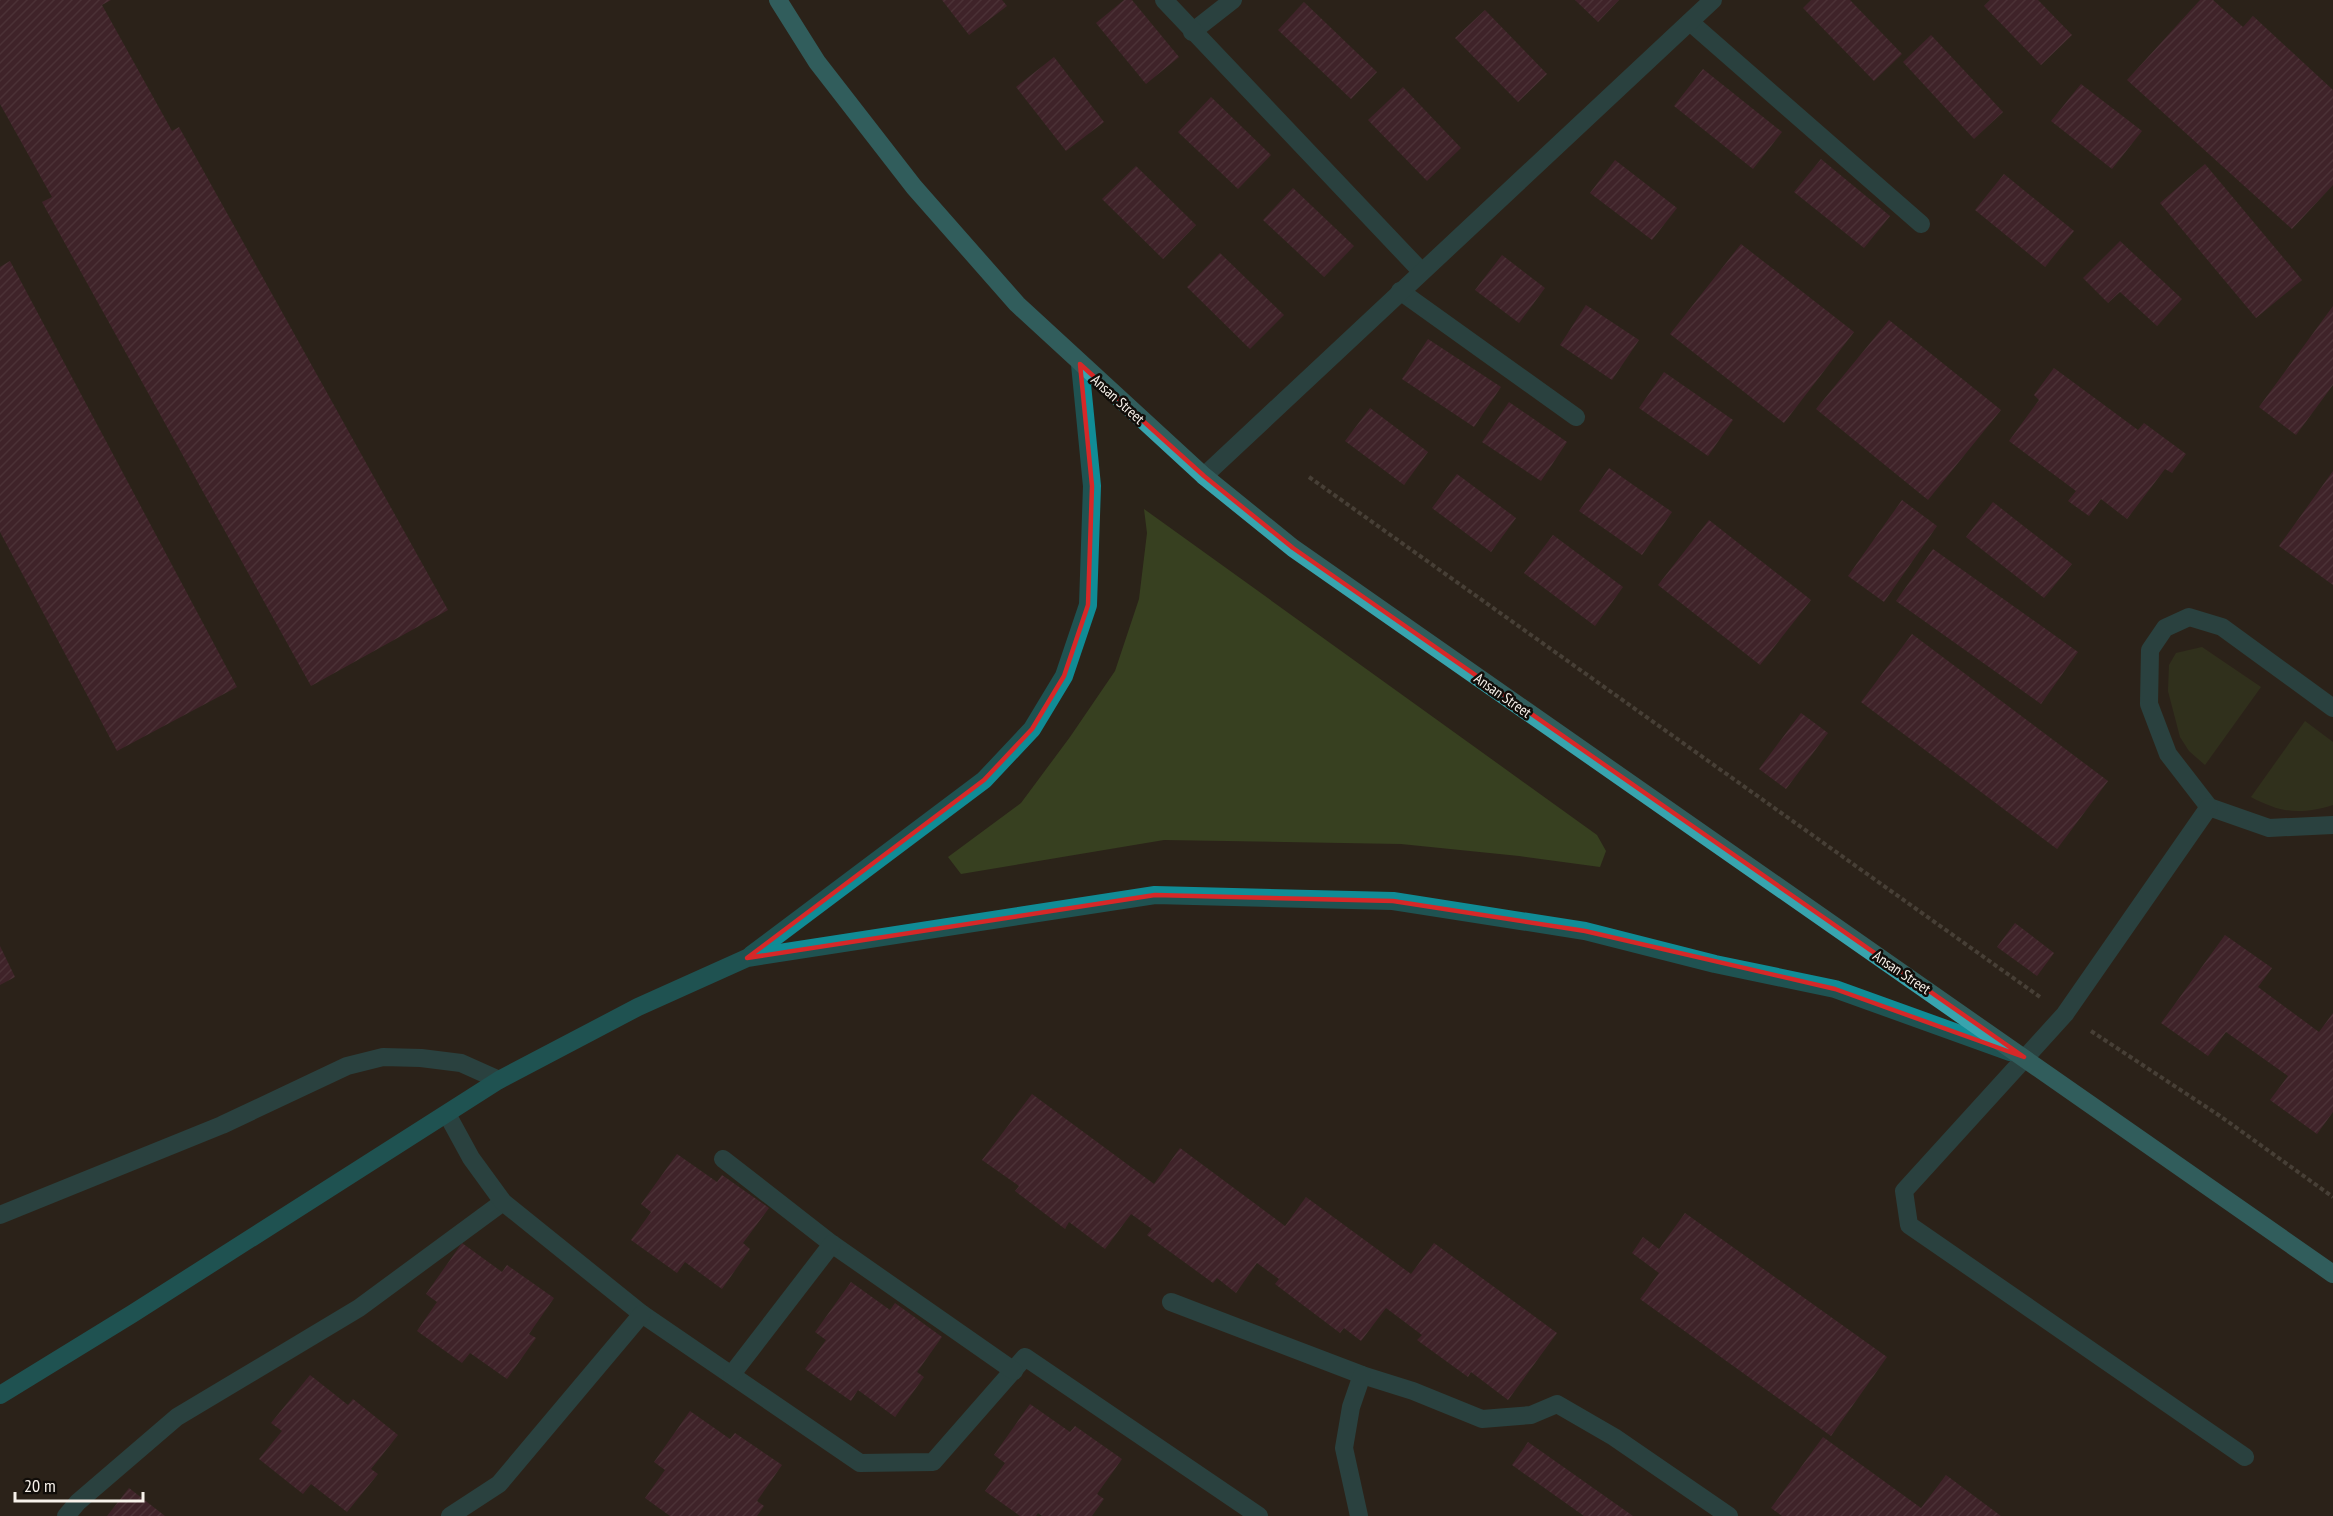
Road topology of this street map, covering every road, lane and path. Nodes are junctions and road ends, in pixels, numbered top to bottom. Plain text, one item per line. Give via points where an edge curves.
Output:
1 (778, 0) edge
2 (1164, 0) edge
3 (1233, 0) edge
4 (1713, 0) edge
5 (1690, 22) junction
6 (1192, 32) junction
7 (1921, 224) dead end
8 (1421, 272) junction
9 (1400, 291) junction
10 (1080, 364) junction
11 (1576, 417) dead end
12 (1204, 476) junction
13 (1309, 477) dead end
14 (2333, 708) edge
15 (2209, 807) junction
16 (2333, 825) edge
17 (747, 958) junction
18 (2065, 1014) junction
19 (2024, 1057) junction
20 (500, 1080) junction
21 (447, 1114) junction
22 (723, 1159) dead end
23 (2333, 1197) edge
24 (503, 1202) junction
25 (0, 1215) edge
26 (832, 1244) junction
27 (2333, 1274) edge
28 (1171, 1302) dead end
29 (642, 1314) junction
30 (1014, 1371) junction
31 (732, 1374) junction
32 (1362, 1375) junction
33 (0, 1395) edge
34 (2245, 1457) dead end
35 (66, 1516) edge
36 (450, 1516) edge
37 (1259, 1516) edge
38 (1359, 1516) edge
39 (1729, 1516) edge

1 - 10 main road, Ansan Street via 817,62 914,187 1017,304
2 - 6 street
3 - 6 street
4 - 5 street
5 - 7 street
5 - 8 street
6 - 8 street
8 - 9 street
9 - 11 street
9 - 12 street
10 - 12 main road, Ansan Street
10 - 17 main road via 1092,486 1088,605 1064,676 1032,729 984,780
12 - 19 main road, Ansan Street via 1293,548
13 - 18 path
14 - 15 street via 2222,627 2189,616 2165,628 2150,650 2149,704 2168,754
15 - 16 street via 2269,828
15 - 18 street
17 - 19 main road via 1155,895 1393,901 1585,931 1836,989
17 - 20 main road via 638,1007
18 - 19 street
18 - 23 path via 2220,1116
19 - 27 main road, Ansan Street
19 - 34 street via 1904,1191 1909,1225
20 - 21 main road
20 - 25 street via 461,1063 421,1058 383,1057 347,1066 222,1125
21 - 24 street via 471,1158
21 - 33 main road
22 - 26 street
24 - 29 street
24 - 35 street via 358,1308 177,1418
26 - 30 street
26 - 31 street
28 - 32 street
29 - 31 street
29 - 36 street via 499,1484
30 - 31 street via 933,1462 860,1463
30 - 37 street via 1025,1357
32 - 38 street via 1351,1407 1344,1448
32 - 39 street via 1482,1419 1531,1415 1557,1404 1614,1437

